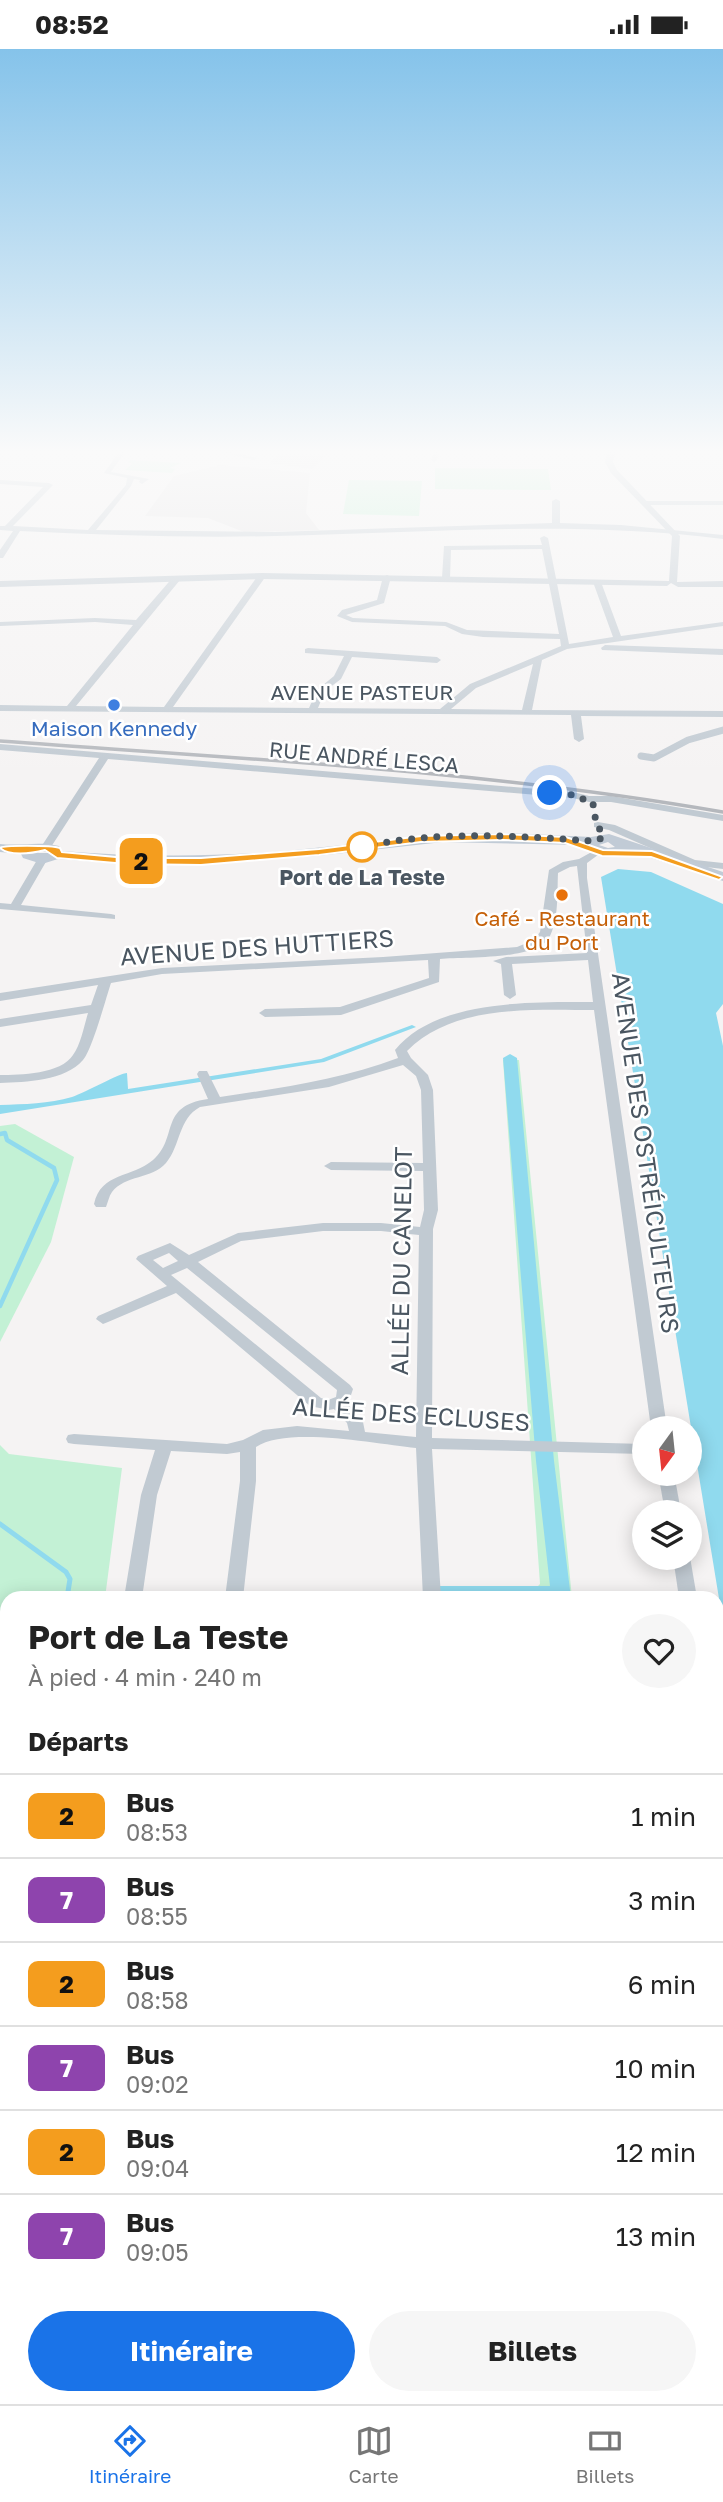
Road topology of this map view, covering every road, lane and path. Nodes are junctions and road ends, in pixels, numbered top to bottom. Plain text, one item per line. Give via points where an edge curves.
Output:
1 (447, 562) edge
2 (549, 562) edge
3 (674, 562) edge
4 (262, 576) junction
5 (387, 577) junction
6 (177, 578) junction
7 (446, 578) junction
8 (554, 582) junction
9 (597, 582) junction
10 (673, 583) junction
11 (0, 584) edge
12 (723, 584) edge
13 (381, 601) junction
14 (137, 623) junction
15 (0, 624) edge
16 (446, 624) junction
17 (723, 624) edge
18 (618, 639) junction
19 (565, 642) junction
20 (307, 651) dead end
21 (723, 652) edge
22 (349, 655) junction
23 (538, 659) junction
24 (437, 660) dead end
25 (0, 708) edge
26 (69, 709) junction
27 (167, 709) junction
28 (313, 710) junction
29 (444, 711) junction
30 (526, 714) junction
31 (723, 714) edge
32 (576, 715) junction
33 (723, 730) edge
34 (579, 739) dead end
35 (0, 747) edge
36 (105, 756) junction
37 (641, 756) dead end
38 (589, 799) junction
39 (723, 818) edge
40 (596, 840) junction
41 (0, 848) edge
42 (43, 853) junction
43 (652, 854) joint
44 (582, 862) junction
45 (723, 866) edge
46 (723, 877) edge
47 (0, 906) edge
48 (14, 908) junction
49 (111, 917) dead end
50 (592, 956) junction
51 (506, 960) junction
52 (434, 961) junction
53 (106, 980) junction
54 (510, 995) dead end
55 (0, 997) edge
56 (601, 1006) junction
57 (97, 1008) junction
58 (265, 1013) dead end
59 (0, 1023) edge
60 (405, 1060) junction
61 (203, 1075) dead end
62 (0, 1079) edge
63 (215, 1101) junction
64 (331, 1166) dead end
65 (429, 1167) junction
66 (101, 1203) dead end
67 (426, 1232) junction
68 (188, 1261) junction
69 (162, 1274) junction
70 (178, 1287) junction
71 (103, 1319) dead end
72 (338, 1403) junction
73 (657, 1416) edge
74 (358, 1437) junction
75 (74, 1439) dead end
76 (424, 1443) junction
77 (248, 1445) junction
78 (164, 1446) junction
79 (632, 1449) edge
80 (683, 1570) edge
81 (134, 1591) edge
82 (235, 1591) edge
83 (432, 1591) edge
84 (687, 1591) edge

1 - 7 street
2 - 8 street
3 - 10 street
4 - 5 street
4 - 6 street
4 - 27 street
5 - 7 street
5 - 13 street
6 - 11 street
6 - 14 street
7 - 8 street
8 - 9 street
8 - 19 street
9 - 10 street
9 - 18 street
10 - 12 street
13 - 16 street via 379,611 383,613 428,617
13 - 16 street via 341,615 352,620
14 - 15 street
14 - 26 street
16 - 19 street via 474,634
17 - 18 street
18 - 19 street
19 - 21 street
19 - 23 street
20 - 22 street
22 - 24 street
22 - 28 street via 338,677 321,689
23 - 29 street via 473,686
23 - 30 street
25 - 26 street, AVENUE PASTEUR
26 - 27 street, AVENUE PASTEUR
27 - 28 street, AVENUE PASTEUR
28 - 29 street, AVENUE PASTEUR
29 - 30 street, AVENUE PASTEUR
30 - 32 street, AVENUE PASTEUR
31 - 32 street, AVENUE PASTEUR
32 - 34 street
33 - 37 street via 688,740 654,758
35 - 36 street, RUE ANDRÉ LESCA
36 - 38 street, RUE ANDRÉ LESCA
36 - 42 street
38 - 39 street, RUE ANDRÉ LESCA
38 - 40 street
40 - 42 main road via 421,839 201,862
40 - 43 main road
40 - 44 street
40 - 45 street via 611,827 692,863
41 - 42 main road
42 - 48 street
43 - 46 main road
44 - 50 street, AVENUE DES OSTRÉICULTEURS
44 - 52 street via 553,872 544,937 537,944
47 - 48 street
48 - 49 street
50 - 51 street
50 - 56 street, AVENUE DES OSTRÉICULTEURS
51 - 52 street
51 - 54 street
52 - 53 street, AVENUE DES HUTTIERS via 162,971
52 - 58 street via 435,981 341,1011
53 - 55 street, AVENUE DES HUTTIERS
53 - 57 street
56 - 60 street via 459,1017 408,1039 401,1050
56 - 73 street, AVENUE DES OSTRÉICULTEURS
57 - 59 street
57 - 62 street via 73,1063 40,1075
60 - 63 street via 323,1085
60 - 65 street, ALLÉE DU CANELOT via 422,1075 427,1090
61 - 63 street
63 - 66 street via 186,1108 163,1158 110,1186
64 - 65 street
65 - 67 street, ALLÉE DU CANELOT via 431,1210
67 - 68 street via 323,1227 238,1237
67 - 76 street, ALLÉE DU CANELOT
68 - 69 street
68 - 69 street via 170,1247 144,1259
68 - 72 street via 345,1389
69 - 70 street
70 - 71 street
70 - 72 street via 316,1402
72 - 74 street via 355,1422
74 - 76 street, ALLÉE DES ECLUSES
74 - 77 street, ALLÉE DES ECLUSES via 282,1431 263,1435
75 - 78 street, ALLÉE DES ECLUSES
76 - 79 street, ALLÉE DES ECLUSES
76 - 83 street, ALLÉE DU CANELOT
77 - 78 street, ALLÉE DES ECLUSES via 228,1449
77 - 82 street
78 - 81 street via 149,1496
80 - 84 street

